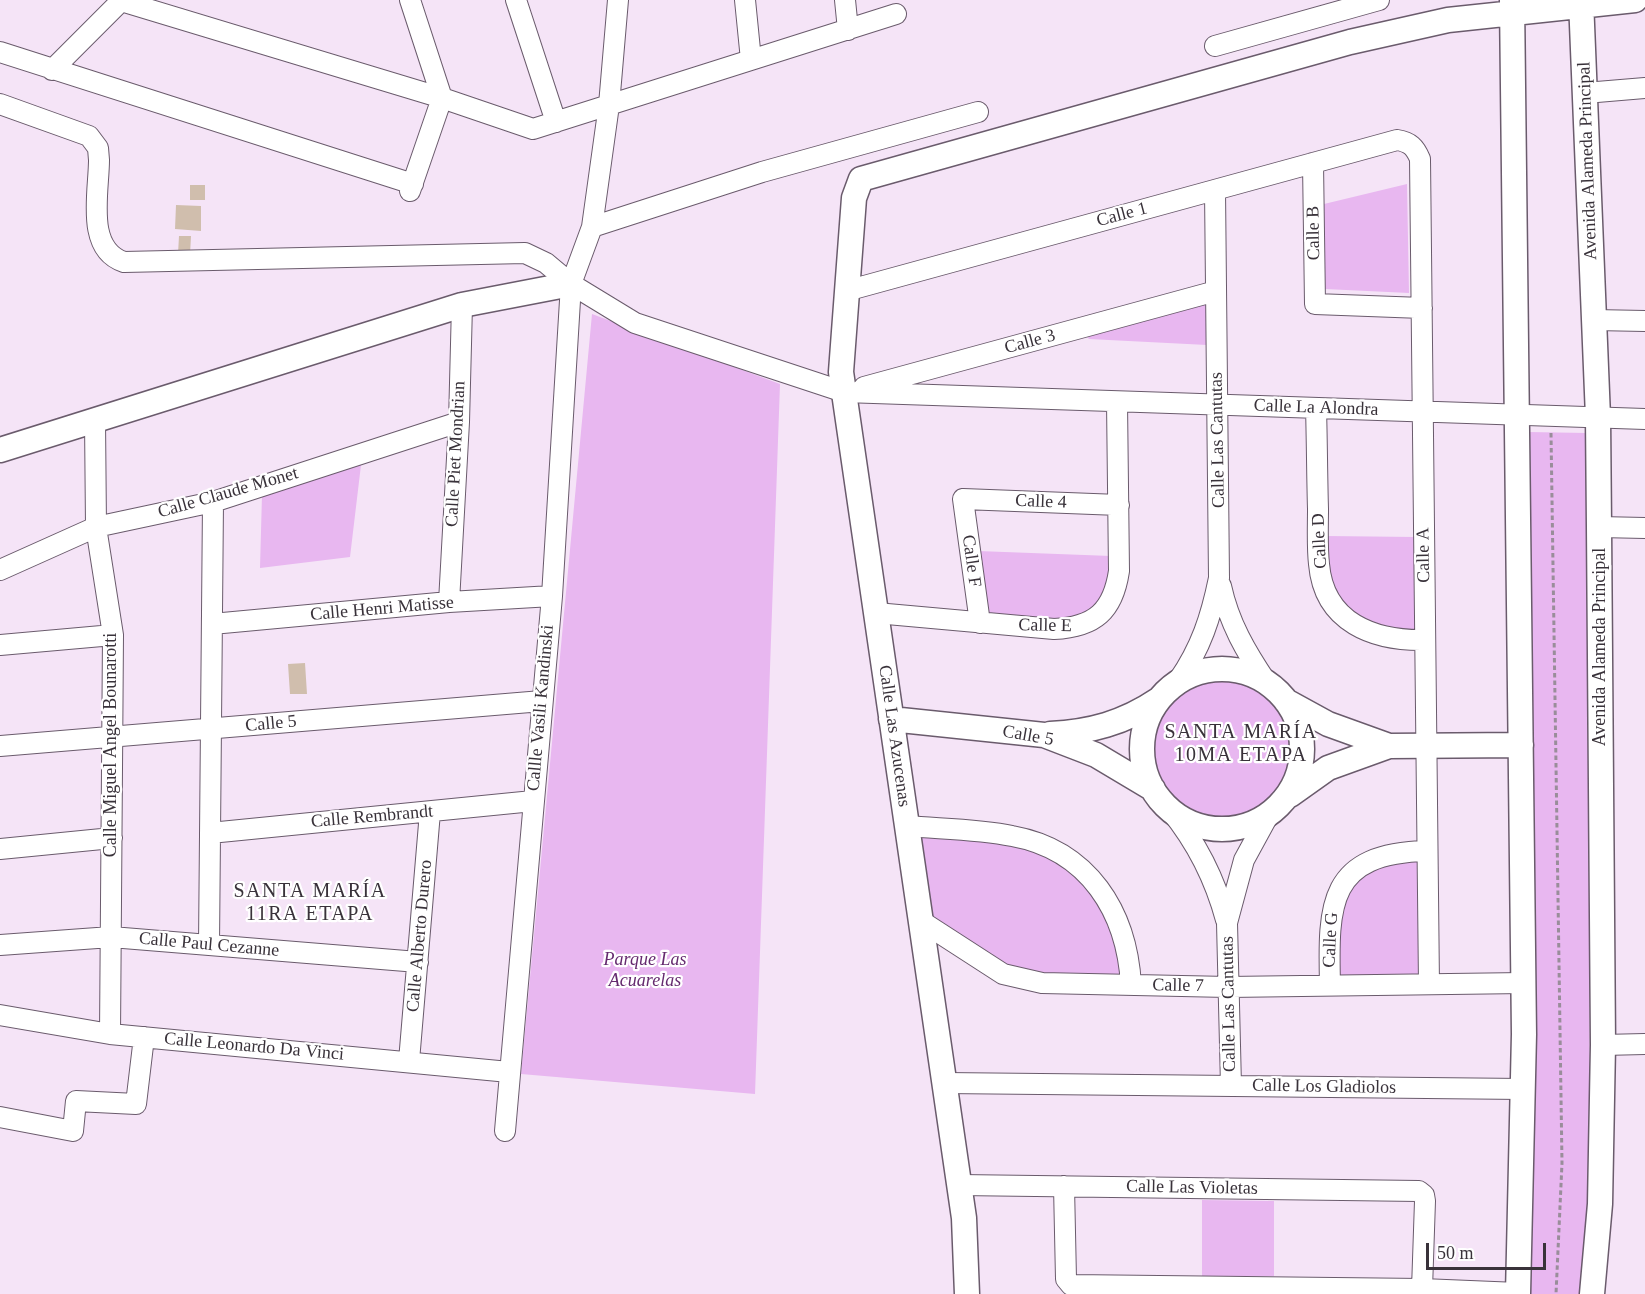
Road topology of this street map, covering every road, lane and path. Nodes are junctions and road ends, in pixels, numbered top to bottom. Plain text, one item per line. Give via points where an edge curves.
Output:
1 (123, 0) edge
2 (410, 0) edge
3 (516, 0) edge
4 (618, 0) edge
5 (745, 0) edge
6 (845, 0) edge
7 (1379, 0) edge
8 (1635, 0) edge
9 (1581, 3) edge
10 (1512, 6) edge
11 (896, 14) dead end
12 (848, 30) junction
13 (1215, 46) dead end
14 (0, 52) edge
15 (751, 60) junction
16 (52, 70) junction
17 (1645, 88) edge
18 (1585, 93) junction
19 (442, 98) junction
20 (0, 104) edge
21 (609, 105) junction
22 (978, 112) dead end
23 (556, 122) junction
24 (1397, 140) joint
25 (1313, 163) junction
26 (1215, 190) junction
27 (592, 227) junction
28 (570, 284) junction
29 (846, 291) junction
30 (1216, 291) junction
31 (462, 305) junction
32 (1422, 308) junction
33 (1594, 320) junction
34 (1645, 321) edge
35 (956, 362) junction
36 (844, 392) junction
37 (961, 396) junction
38 (1117, 402) junction
39 (1217, 405) junction
40 (1316, 408) junction
41 (1423, 411) junction
42 (1517, 414) junction
43 (1598, 417) junction
44 (1645, 419) edge
45 (95, 420) junction
46 (459, 422) junction
47 (1551, 429) dead end
48 (0, 450) edge
49 (963, 499) joint
50 (213, 502) junction
51 (1119, 505) junction
52 (96, 527) junction
53 (1599, 527) junction
54 (1645, 528) edge
55 (0, 570) edge
56 (1220, 578) junction
57 (552, 596) junction
58 (449, 602) junction
59 (876, 613) junction
60 (980, 622) junction
61 (212, 624) junction
62 (112, 635) junction
63 (1425, 640) junction
64 (0, 645) edge
65 (1178, 681) junction
66 (1267, 683) junction
67 (1159, 699) junction
68 (542, 701) junction
69 (1286, 701) junction
70 (891, 719) junction
71 (212, 729) junction
72 (1044, 735) junction
73 (112, 737) junction
74 (1426, 745) junction
75 (1521, 745) junction
76 (0, 746) edge
77 (1389, 746) junction
78 (1153, 789) junction
79 (1286, 798) junction
80 (533, 801) junction
81 (1170, 810) junction
82 (430, 812) junction
83 (1268, 816) junction
84 (907, 826) junction
85 (210, 833) junction
86 (112, 838) junction
87 (0, 849) edge
88 (1428, 851) junction
89 (921, 921) junction
90 (1227, 923) junction
91 (111, 937) junction
92 (0, 945) edge
93 (209, 945) junction
94 (418, 962) junction
95 (1429, 984) junction
96 (1524, 984) junction
97 (1131, 985) junction
98 (1330, 986) junction
99 (1228, 987) junction
100 (0, 1015) edge
101 (110, 1034) junction
102 (144, 1037) junction
103 (1645, 1044) edge
104 (1603, 1045) junction
105 (409, 1061) junction
106 (510, 1072) junction
107 (944, 1083) junction
108 (1231, 1086) junction
109 (1523, 1089) junction
110 (0, 1117) edge
111 (505, 1131) dead end
112 (959, 1185) junction
113 (1064, 1186) junction
114 (1422, 1289) junction
115 (967, 1294) edge
116 (1518, 1294) edge
117 (1556, 1294) edge
118 (1592, 1294) edge

1 - 16 street
1 - 19 street
2 - 19 street
3 - 23 street
4 - 21 street, Callle Vasili Kandinski
5 - 15 street
6 - 12 street
7 - 13 street
8 - 9 street
9 - 10 street
9 - 18 street, Avenida Alameda Principal
10 - 29 street, Calle Las Azucenas via 1350,42 861,179 854,198
10 - 42 street
11 - 12 street
12 - 15 street
14 - 16 street
15 - 21 street
16 - 19 street via 411,187
17 - 18 street
18 - 33 street, Avenida Alameda Principal
19 - 23 street via 533,129
20 - 28 street, Calle La Alondra via 85,133 93,141 99,160 99,239 117,260 525,253 558,271
21 - 23 street
21 - 27 street, Callle Vasili Kandinski
22 - 27 street via 773,169
24 - 25 street, Calle 1
24 - 32 street, Calle A via 1408,142 1420,159
25 - 26 street, Calle 1
25 - 32 street, Calle B via 1315,304
26 - 29 street, Calle 1
26 - 30 street, Calle Las Cantutas
27 - 28 street, Callle Vasili Kandinski
28 - 31 street
28 - 36 street, Calle La Alondra via 635,323
28 - 57 street, Callle Vasili Kandinski
29 - 36 street, Calle Las Azucenas via 841,372
30 - 35 street, Calle 3
30 - 39 street, Calle Las Cantutas
31 - 45 street
31 - 46 street, Calle Piet Mondrian
32 - 41 street, Calle A
33 - 34 street
33 - 43 street, Avenida Alameda Principal
35 - 36 street, Calle 3
35 - 37 street
36 - 37 street, Calle La Alondra
36 - 59 street, Calle Las Azucenas
37 - 38 street, Calle La Alondra
38 - 39 street, Calle La Alondra
38 - 51 street, Calle E
39 - 40 street, Calle La Alondra
39 - 56 street, Calle Las Cantutas
40 - 41 street, Calle La Alondra
40 - 63 street, Calle D via 1319,566 1327,592 1343,615 1366,632 1394,640
41 - 42 street, Calle La Alondra
41 - 63 street, Calle A
42 - 43 street, Calle La Alondra
42 - 75 street
43 - 44 street, Calle La Alondra
43 - 53 street, Avenida Alameda Principal
45 - 48 street
45 - 52 street, Calle Miguel Angel Bounarotti
46 - 50 street, Calle Claude Monet
46 - 58 street, Calle Piet Mondrian
47 - 117 path via 1562,1163
49 - 51 street, Calle 4
49 - 60 street, Calle F
50 - 52 street, Calle Claude Monet
50 - 61 street
51 - 60 street, Calle E via 1116,590 1093,621 1074,628 1054,629
52 - 55 street, Calle Claude Monet
52 - 62 street, Calle Miguel Angel Bounarotti
53 - 54 street
53 - 104 street, Avenida Alameda Principal
56 - 65 street, Calle Las Cantutas via 1200,647
56 - 66 street via 1226,610 1239,640
57 - 58 street, Calle Henri Matisse
57 - 68 street, Callle Vasili Kandinski
58 - 61 street, Calle Henri Matisse
59 - 60 street, Calle E
59 - 70 street, Calle Las Azucenas
61 - 71 street
62 - 64 street
62 - 73 street, Calle Miguel Angel Bounarotti
63 - 74 street, Calle A
65 - 66 street via 1203,671 1223,669 1243,671
65 - 67 street
66 - 69 street
67 - 72 street via 1124,720 1099,729
67 - 78 street via 1146,723 1141,750
68 - 71 street, Calle 5
68 - 80 street, Callle Vasili Kandinski
69 - 77 street via 1328,724
69 - 79 street via 1298,724 1302,749 1298,775
70 - 72 street, Calle 5
70 - 84 street, Calle Las Azucenas
71 - 73 street, Calle 5
71 - 85 street
72 - 78 street, Calle 5 via 1095,755
73 - 76 street, Calle 5
73 - 86 street, Calle Miguel Angel Bounarotti
74 - 75 street
74 - 77 street
74 - 88 street, Calle A
75 - 96 street
77 - 79 street via 1328,768
78 - 81 street
79 - 83 street
80 - 82 street, Calle Rembrandt
80 - 106 street, Callle Vasili Kandinski
81 - 83 street via 1192,824 1218,830 1244,827
81 - 90 street, Calle Las Cantutas via 1206,865
82 - 85 street, Calle Rembrandt
82 - 94 street, Calle Alberto Durero
83 - 90 street, Calle Las Cantutas via 1244,860
84 - 89 street, Calle Las Azucenas
84 - 97 street via 1012,835 1056,851 1075,864 1093,880 1119,921
85 - 93 street
86 - 87 street
86 - 91 street, Calle Miguel Angel Bounarotti
88 - 95 street, Calle A
88 - 98 street, Calle G via 1384,855 1360,868 1341,888 1329,926
89 - 97 street, Calle 7 via 1003,974 1042,983
89 - 107 street, Calle Las Azucenas
90 - 99 street, Calle Las Cantutas
91 - 92 street, Calle Paul Cezanne
91 - 93 street, Calle Paul Cezanne
91 - 101 street, Calle Miguel Angel Bounarotti
93 - 94 street, Calle Paul Cezanne
94 - 105 street, Calle Alberto Durero
95 - 96 street, Calle 7
95 - 98 street, Calle 7
96 - 109 street
97 - 99 street, Calle 7
98 - 99 street, Calle 7
99 - 108 street, Calle Las Cantutas
100 - 101 street, Calle Leonardo Da Vinci
101 - 102 street, Calle Leonardo Da Vinci
102 - 105 street, Calle Leonardo Da Vinci
102 - 110 street via 136,1104 76,1101 73,1131
103 - 104 street
104 - 118 street, Avenida Alameda Principal via 1600,1204
105 - 106 street, Calle Leonardo Da Vinci
106 - 111 street, Callle Vasili Kandinski
107 - 108 street, Calle Los Gladiolos
107 - 112 street, Calle Las Azucenas
108 - 109 street, Calle Los Gladiolos
109 - 116 street
112 - 113 street, Calle Las Violetas
112 - 115 street, Calle Las Azucenas
113 - 114 street via 1066,1278 1071,1285
113 - 114 street, Calle Las Violetas via 1419,1191 1424,1195
114 - 116 street

